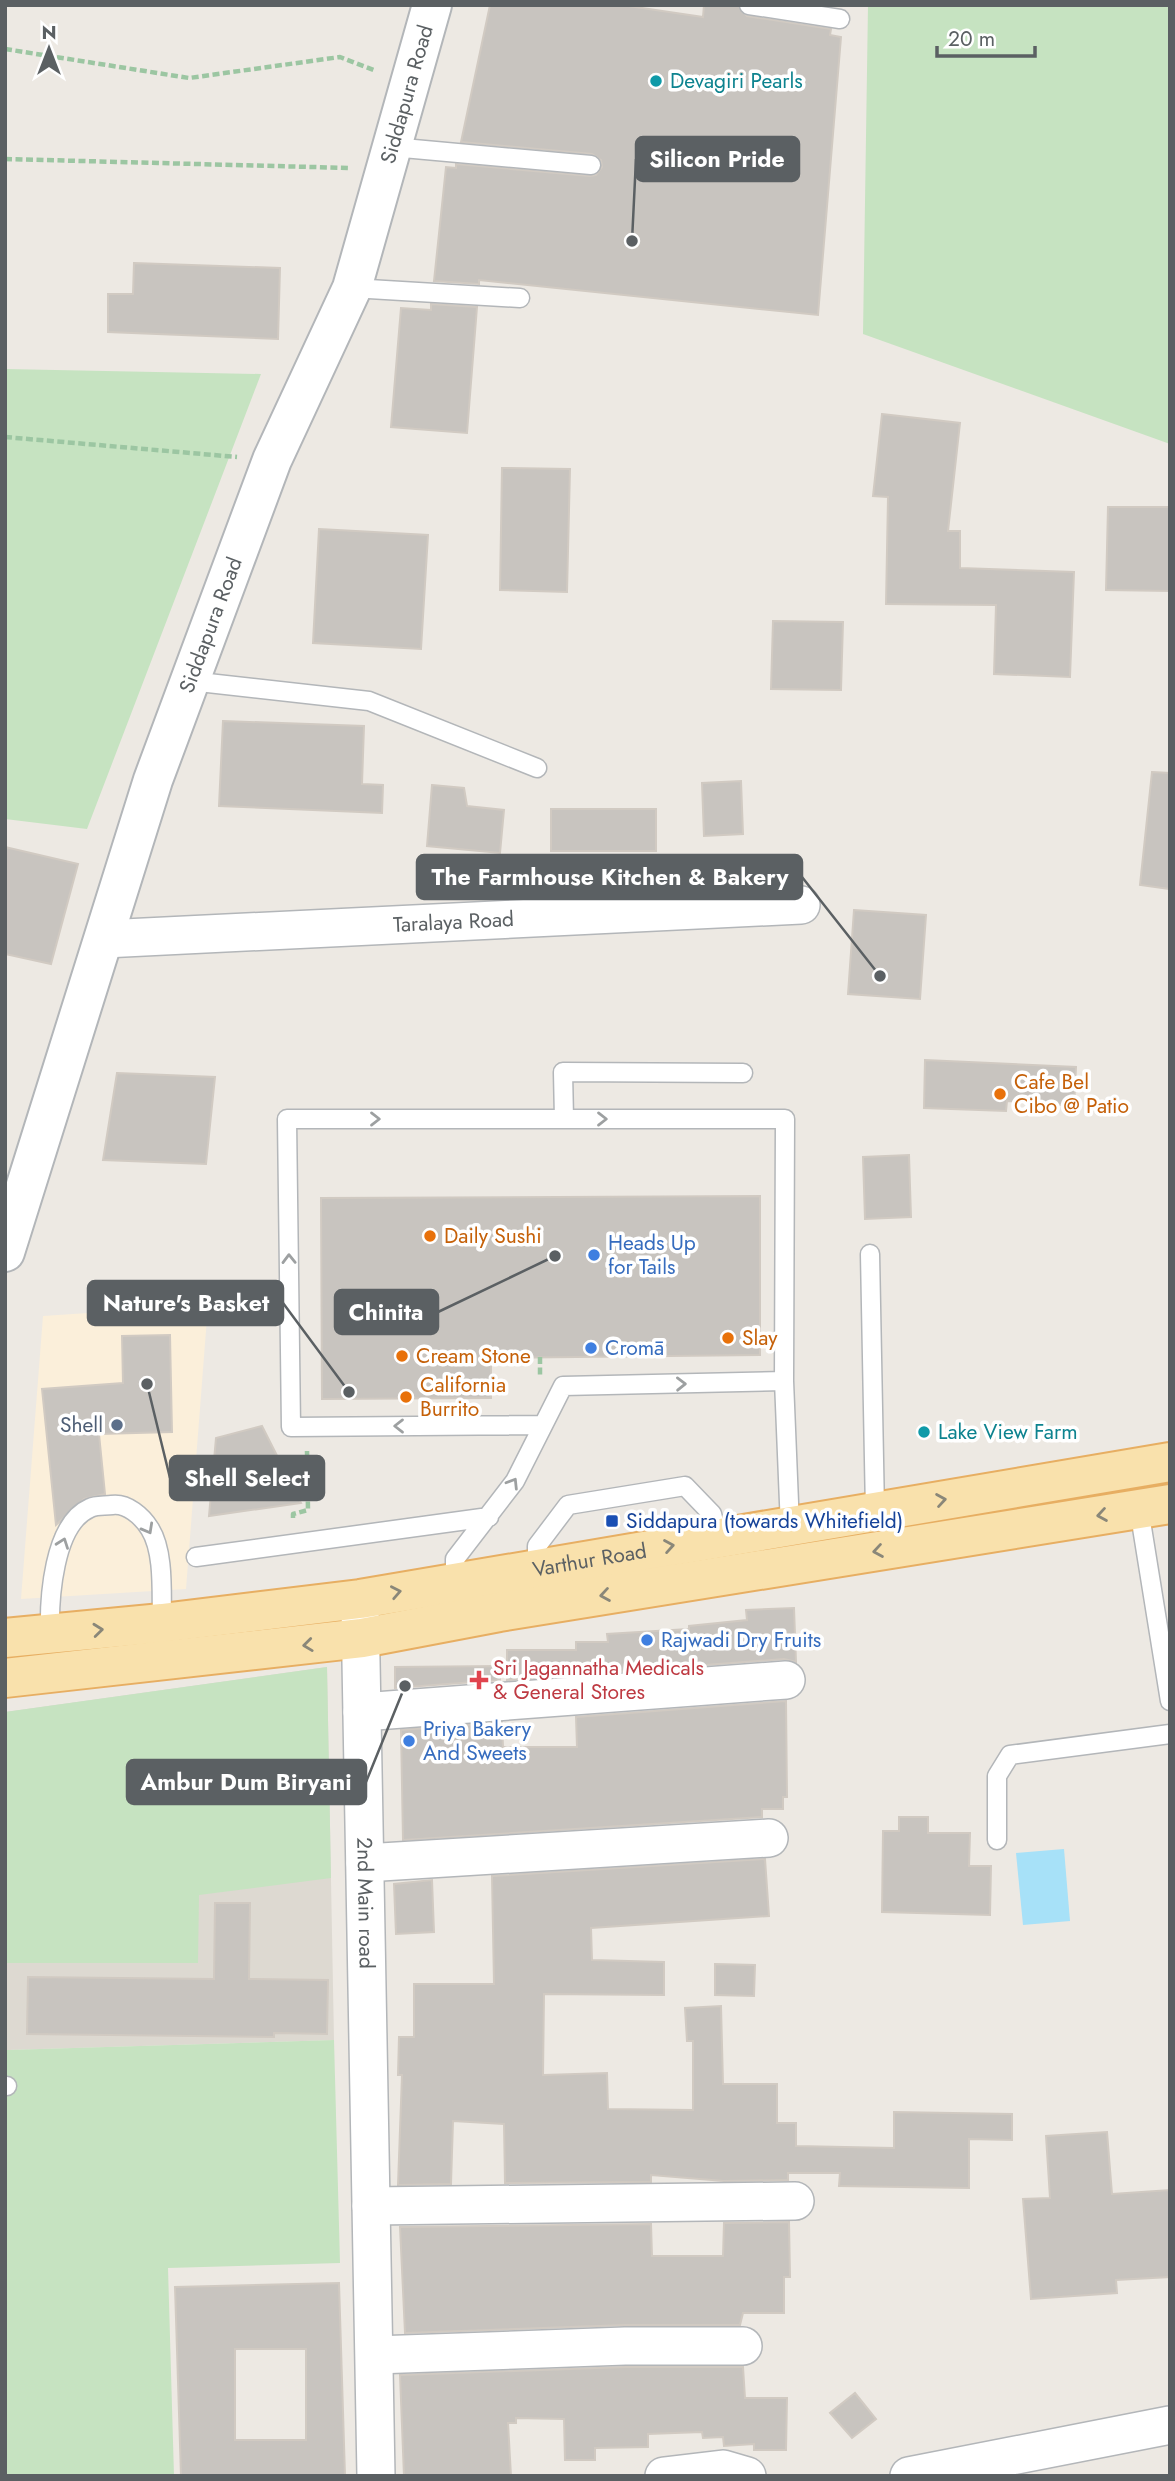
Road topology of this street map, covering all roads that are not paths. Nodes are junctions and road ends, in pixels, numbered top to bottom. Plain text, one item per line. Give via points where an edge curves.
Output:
1 (432, 5) edge
2 (749, 5) edge
3 (841, 19) dead end
4 (389, 158) junction
5 (591, 165) dead end
6 (352, 288) junction
7 (520, 298) dead end
8 (190, 681) junction
9 (537, 768) dead end
10 (801, 905) dead end
11 (104, 939) junction
12 (744, 1073) dead end
13 (564, 1119) junction
14 (5, 1252) edge
15 (870, 1254) dead end
16 (784, 1381) junction
17 (541, 1425) junction
18 (1170, 1462) edge
19 (1154, 1507) edge
20 (875, 1511) junction
21 (489, 1517) junction
22 (790, 1527) junction
23 (718, 1538) junction
24 (195, 1557) dead end
25 (537, 1568) junction
26 (455, 1581) junction
27 (360, 1599) junction
28 (162, 1623) junction
29 (50, 1634) junction
30 (5, 1638) edge
31 (362, 1638) junction
32 (5, 1678) edge
33 (786, 1680) dead end
34 (1170, 1701) edge
35 (362, 1712) junction
36 (1170, 1734) edge
37 (769, 1838) dead end
38 (997, 1840) dead end
39 (365, 1863) junction
40 (795, 2201) dead end
41 (371, 2206) junction
42 (744, 2346) dead end
43 (375, 2355) junction
44 (1170, 2425) edge
45 (1010, 2465) edge
46 (376, 2476) edge
47 (664, 2476) edge
48 (747, 2476) edge
49 (909, 2476) edge

1 - 4 street, Siddapura Road
2 - 3 lane
4 - 5 lane
4 - 6 street, Siddapura Road
6 - 7 lane
6 - 8 street, Siddapura Road via 272,460
8 - 9 lane via 369,701
8 - 11 street, Siddapura Road via 153,780
10 - 11 street, Taralaya Road
11 - 14 street, Siddapura Road
12 - 13 lane via 563,1072
13 -> 16 lane via 785,1119
17 -> 13 lane via 291,1427 287,1119
15 - 20 lane
17 -> 16 lane via 563,1386
16 - 22 lane
21 -> 17 lane via 515,1481
20 -> 18 main road, Varthur Road
19 -> 31 main road, Varthur Road
19 - 34 lane
20 - 22 main road, Varthur Road
21 - 24 lane
21 - 26 lane via 455,1559
22 - 23 main road, Varthur Road
25 -> 23 main road, Varthur Road
23 - 25 lane via 712,1514 685,1486 568,1504 537,1546
25 - 26 main road, Varthur Road
27 -> 26 main road, Varthur Road
27 - 28 main road, Varthur Road
27 - 31 street, 2nd Main road
29 -> 28 main road, Varthur Road
29 -> 28 lane via 53,1577 65,1536 77,1517 91,1507 119,1504 138,1513 152,1531
29 - 30 main road, Varthur Road
31 -> 32 main road, Varthur Road
31 - 35 street, 2nd Main road
33 - 35 street
35 - 39 street, 2nd Main road
36 - 38 lane via 1010,1755 997,1776
37 - 39 street
39 - 41 street, 2nd Main road
40 - 41 street
41 - 43 street
42 - 43 street
43 - 46 street
44 - 45 street
45 - 49 street
47 - 48 street via 723,2469

